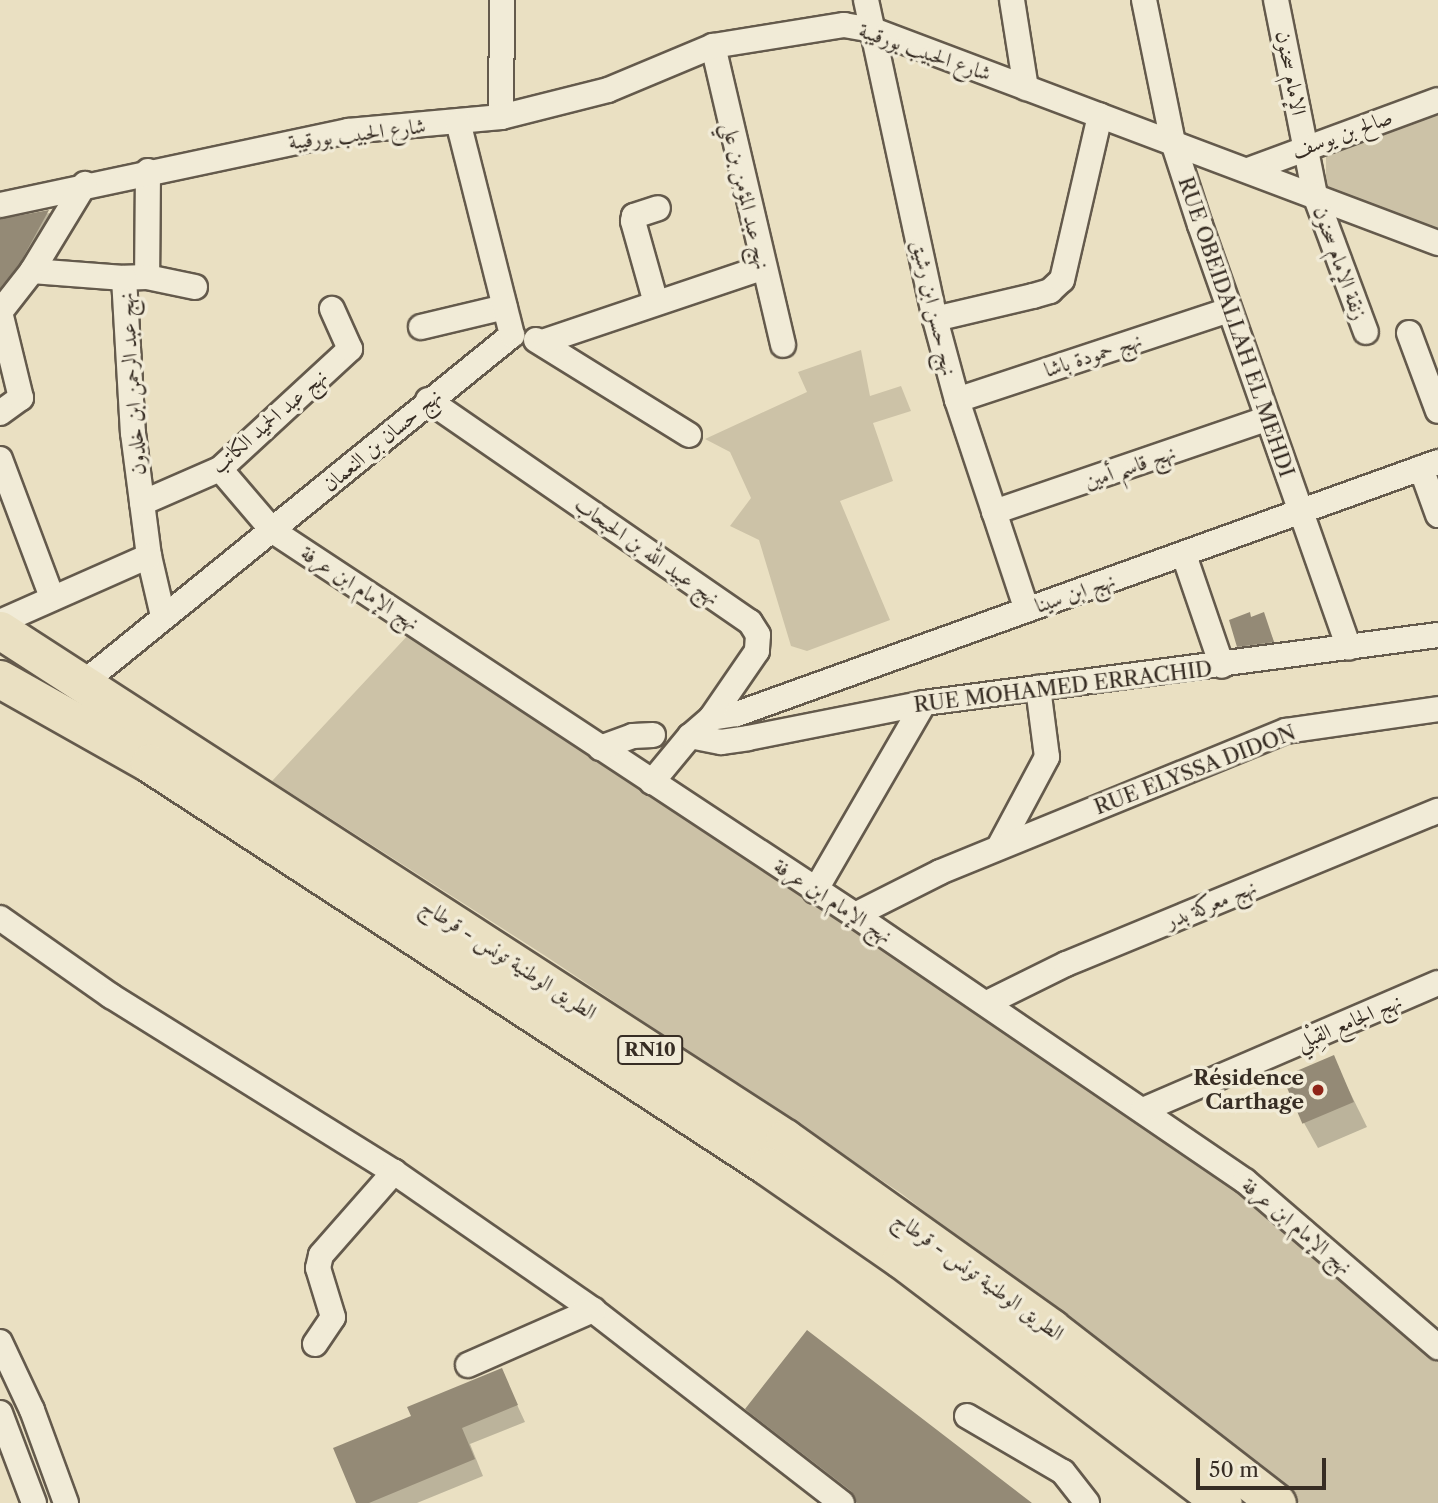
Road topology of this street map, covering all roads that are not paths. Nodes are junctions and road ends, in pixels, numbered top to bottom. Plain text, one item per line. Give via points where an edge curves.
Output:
1 (502, 0) edge
2 (866, 0) edge
3 (1012, 0) edge
4 (1144, 0) edge
5 (1276, 0) edge
6 (873, 30) junction
7 (713, 46) junction
8 (1026, 88) junction
9 (1438, 100) edge
10 (1100, 115) junction
11 (501, 117) junction
12 (458, 122) junction
13 (1173, 142) junction
14 (1306, 145) junction
15 (1248, 170) junction
16 (148, 171) junction
17 (85, 184) junction
18 (1315, 195) junction
19 (0, 205) edge
20 (658, 208) dead end
21 (1438, 243) edge
22 (762, 268) junction
23 (32, 271) junction
24 (135, 278) junction
25 (195, 287) dead end
26 (656, 303) junction
27 (505, 307) junction
28 (332, 309) dead end
29 (1229, 310) junction
30 (0, 312) edge
31 (935, 319) junction
32 (421, 327) dead end
33 (1366, 332) dead end
34 (1409, 333) dead end
35 (512, 335) junction
36 (545, 341) junction
37 (783, 345) dead end
38 (428, 400) junction
39 (957, 400) junction
40 (1438, 411) edge
41 (0, 413) edge
42 (1265, 419) junction
43 (688, 435) dead end
44 (0, 459) edge
45 (1429, 465) edge
46 (220, 469) junction
47 (142, 503) junction
48 (994, 512) junction
49 (1299, 513) junction
50 (1438, 515) edge
51 (273, 531) junction
52 (1184, 555) junction
53 (149, 556) junction
54 (52, 597) junction
55 (1027, 610) junction
56 (163, 616) junction
57 (0, 622) edge
58 (0, 630) edge
59 (1438, 635) edge
60 (1349, 648) junction
61 (1222, 666) junction
62 (4, 683) edge
63 (82, 684) junction
64 (1038, 688) junction
65 (924, 703) junction
66 (1438, 709) edge
67 (711, 718) junction
68 (653, 735) dead end
69 (690, 736) junction
70 (600, 748) junction
71 (652, 782) junction
72 (1438, 811) edge
73 (999, 848) junction
74 (816, 891) junction
75 (855, 915) junction
76 (0, 918) edge
77 (1438, 983) edge
78 (986, 1003) junction
79 (1143, 1110) junction
80 (394, 1172) junction
81 (593, 1310) junction
82 (0, 1342) edge
83 (315, 1343) dead end
84 (1438, 1347) edge
85 (468, 1365) dead end
86 (0, 1413) edge
87 (967, 1416) dead end
88 (34, 1503) edge
89 (66, 1503) edge
90 (842, 1503) edge
91 (1087, 1503) edge
92 (1223, 1503) edge
93 (1277, 1503) edge

1 - 11 street
2 - 6 street, نهج حسن ابن رشيق
3 - 8 street
4 - 13 street, RUE OBEIDALLAH EL MEHDI
5 - 14 street, الإمام سحنون
6 - 7 street, شارع الحبيب بورقيبة via 844,25 804,28
6 - 8 street, شارع الحبيب بورقيبة
6 - 31 street, نهج حسن ابن رشيق
7 - 11 street, شارع الحبيب بورقيبة via 633,82
7 - 22 street, نهج عبد المؤمن بن علي
8 - 10 street, شارع الحبيب بورقيبة
9 - 14 street, صالح بن يوسف
10 - 13 street, شارع الحبيب بورقيبة
10 - 31 street via 1062,280 1050,291
11 - 12 street, شارع الحبيب بورقيبة
12 - 16 street, شارع الحبيب بورقيبة via 348,131
12 - 27 street
13 - 15 street, شارع الحبيب بورقيبة
13 - 29 street, RUE OBEIDALLAH EL MEHDI
14 - 15 street, صالح بن يوسف
14 - 18 street, الإمام سحنون
15 - 18 street, شارع الحبيب بورقيبة
16 - 17 street, شارع الحبيب بورقيبة
16 - 24 street, نهج عبد الرحمن ابن خلدون
17 - 19 street, شارع الحبيب بورقيبة
17 - 23 street
18 - 21 street, شارع الحبيب بورقيبة
18 - 33 street, زنقة الإمام سحنون
20 - 26 street via 634,216 633,221
22 - 26 street
22 - 37 street, نهج عبد المؤمن بن علي
23 - 24 street
23 - 30 street
24 - 25 street
24 - 47 street, نهج عبد الرحمن ابن خلدون
26 - 36 street
27 - 32 street
27 - 35 street
28 - 46 street, نهج عبد الحميد الكاتب via 350,349
29 - 39 street, نهج حمودة باشا
29 - 42 street, RUE OBEIDALLAH EL MEHDI
30 - 41 street via 22,398
31 - 39 street, نهج حسن ابن رشيق
34 - 40 street
35 - 36 street
35 - 38 street, نهج حسان بن النعمان
36 - 43 street
38 - 51 street, نهج حسان بن النعمان
38 - 67 street, نهج عبيد الله بن الحبحاب via 750,622 758,635 757,651
39 - 48 street, نهج حسن ابن رشيق
42 - 48 street, نهج قاسم أمين
42 - 49 street, RUE OBEIDALLAH EL MEHDI
44 - 54 street
45 - 49 street, نهج ابن سينا
45 - 50 street
46 - 47 street, نهج عبد الحميد الكاتب
46 - 51 street, نهج الإمام ابن عرفة
47 - 53 street, نهج عبد الرحمن ابن خلدون
48 - 55 street, نهج حسن ابن رشيق
49 - 52 street, نهج ابن سينا
49 - 60 street, RUE OBEIDALLAH EL MEHDI
51 - 56 street, نهج حسان بن النعمان
51 - 70 street, نهج الإمام ابن عرفة
52 - 55 street, نهج ابن سينا
52 - 61 street
53 - 54 street
53 - 56 street, نهج عبد الرحمن ابن خلدون
54 - 57 street
55 - 67 street, نهج ابن سينا via 737,714
56 - 63 street, نهج حسان بن النعمان
58 - 63 highway, الطريق الوطنية تونس - قرطاج / RN10
59 - 60 street, RUE MOHAMED ERRACHID
60 - 61 street, RUE MOHAMED ERRACHID
61 - 64 street, RUE MOHAMED ERRACHID
62 - 92 highway, الطريق الوطنية تونس - قرطاج / RN10 via 149,763 767,1166 901,1259
63 - 93 highway, الطريق الوطنية تونس - قرطاج / RN10 via 785,1138 1062,1336
64 - 65 street, RUE MOHAMED ERRACHID
64 - 73 street via 1047,757
65 - 69 street, RUE MOHAMED ERRACHID via 721,742
65 - 74 street
66 - 73 street, RUE ELYSSA DIDON via 1286,732
67 - 69 street, نهج عبيد الله بن الحبحاب
68 - 70 street via 633,736
69 - 71 street, نهج عبيد الله بن الحبحاب
70 - 71 street, نهج الإمام ابن عرفة
71 - 74 street, نهج الإمام ابن عرفة
72 - 78 street, نهج معركة بدر via 1066,964
73 - 75 street, RUE ELYSSA DIDON
74 - 75 street, نهج الإمام ابن عرفة
75 - 78 street, نهج الإمام ابن عرفة
76 - 80 street via 111,996
77 - 79 street, نهج الجامع القِبْلي
78 - 79 street, نهج الإمام ابن عرفة
79 - 84 street, نهج الإمام ابن عرفة via 1245,1181
80 - 81 street
80 - 83 street via 321,1255 318,1268 333,1317
81 - 85 street
81 - 90 street
82 - 89 street via 32,1410
86 - 88 street
87 - 91 street via 1063,1472

